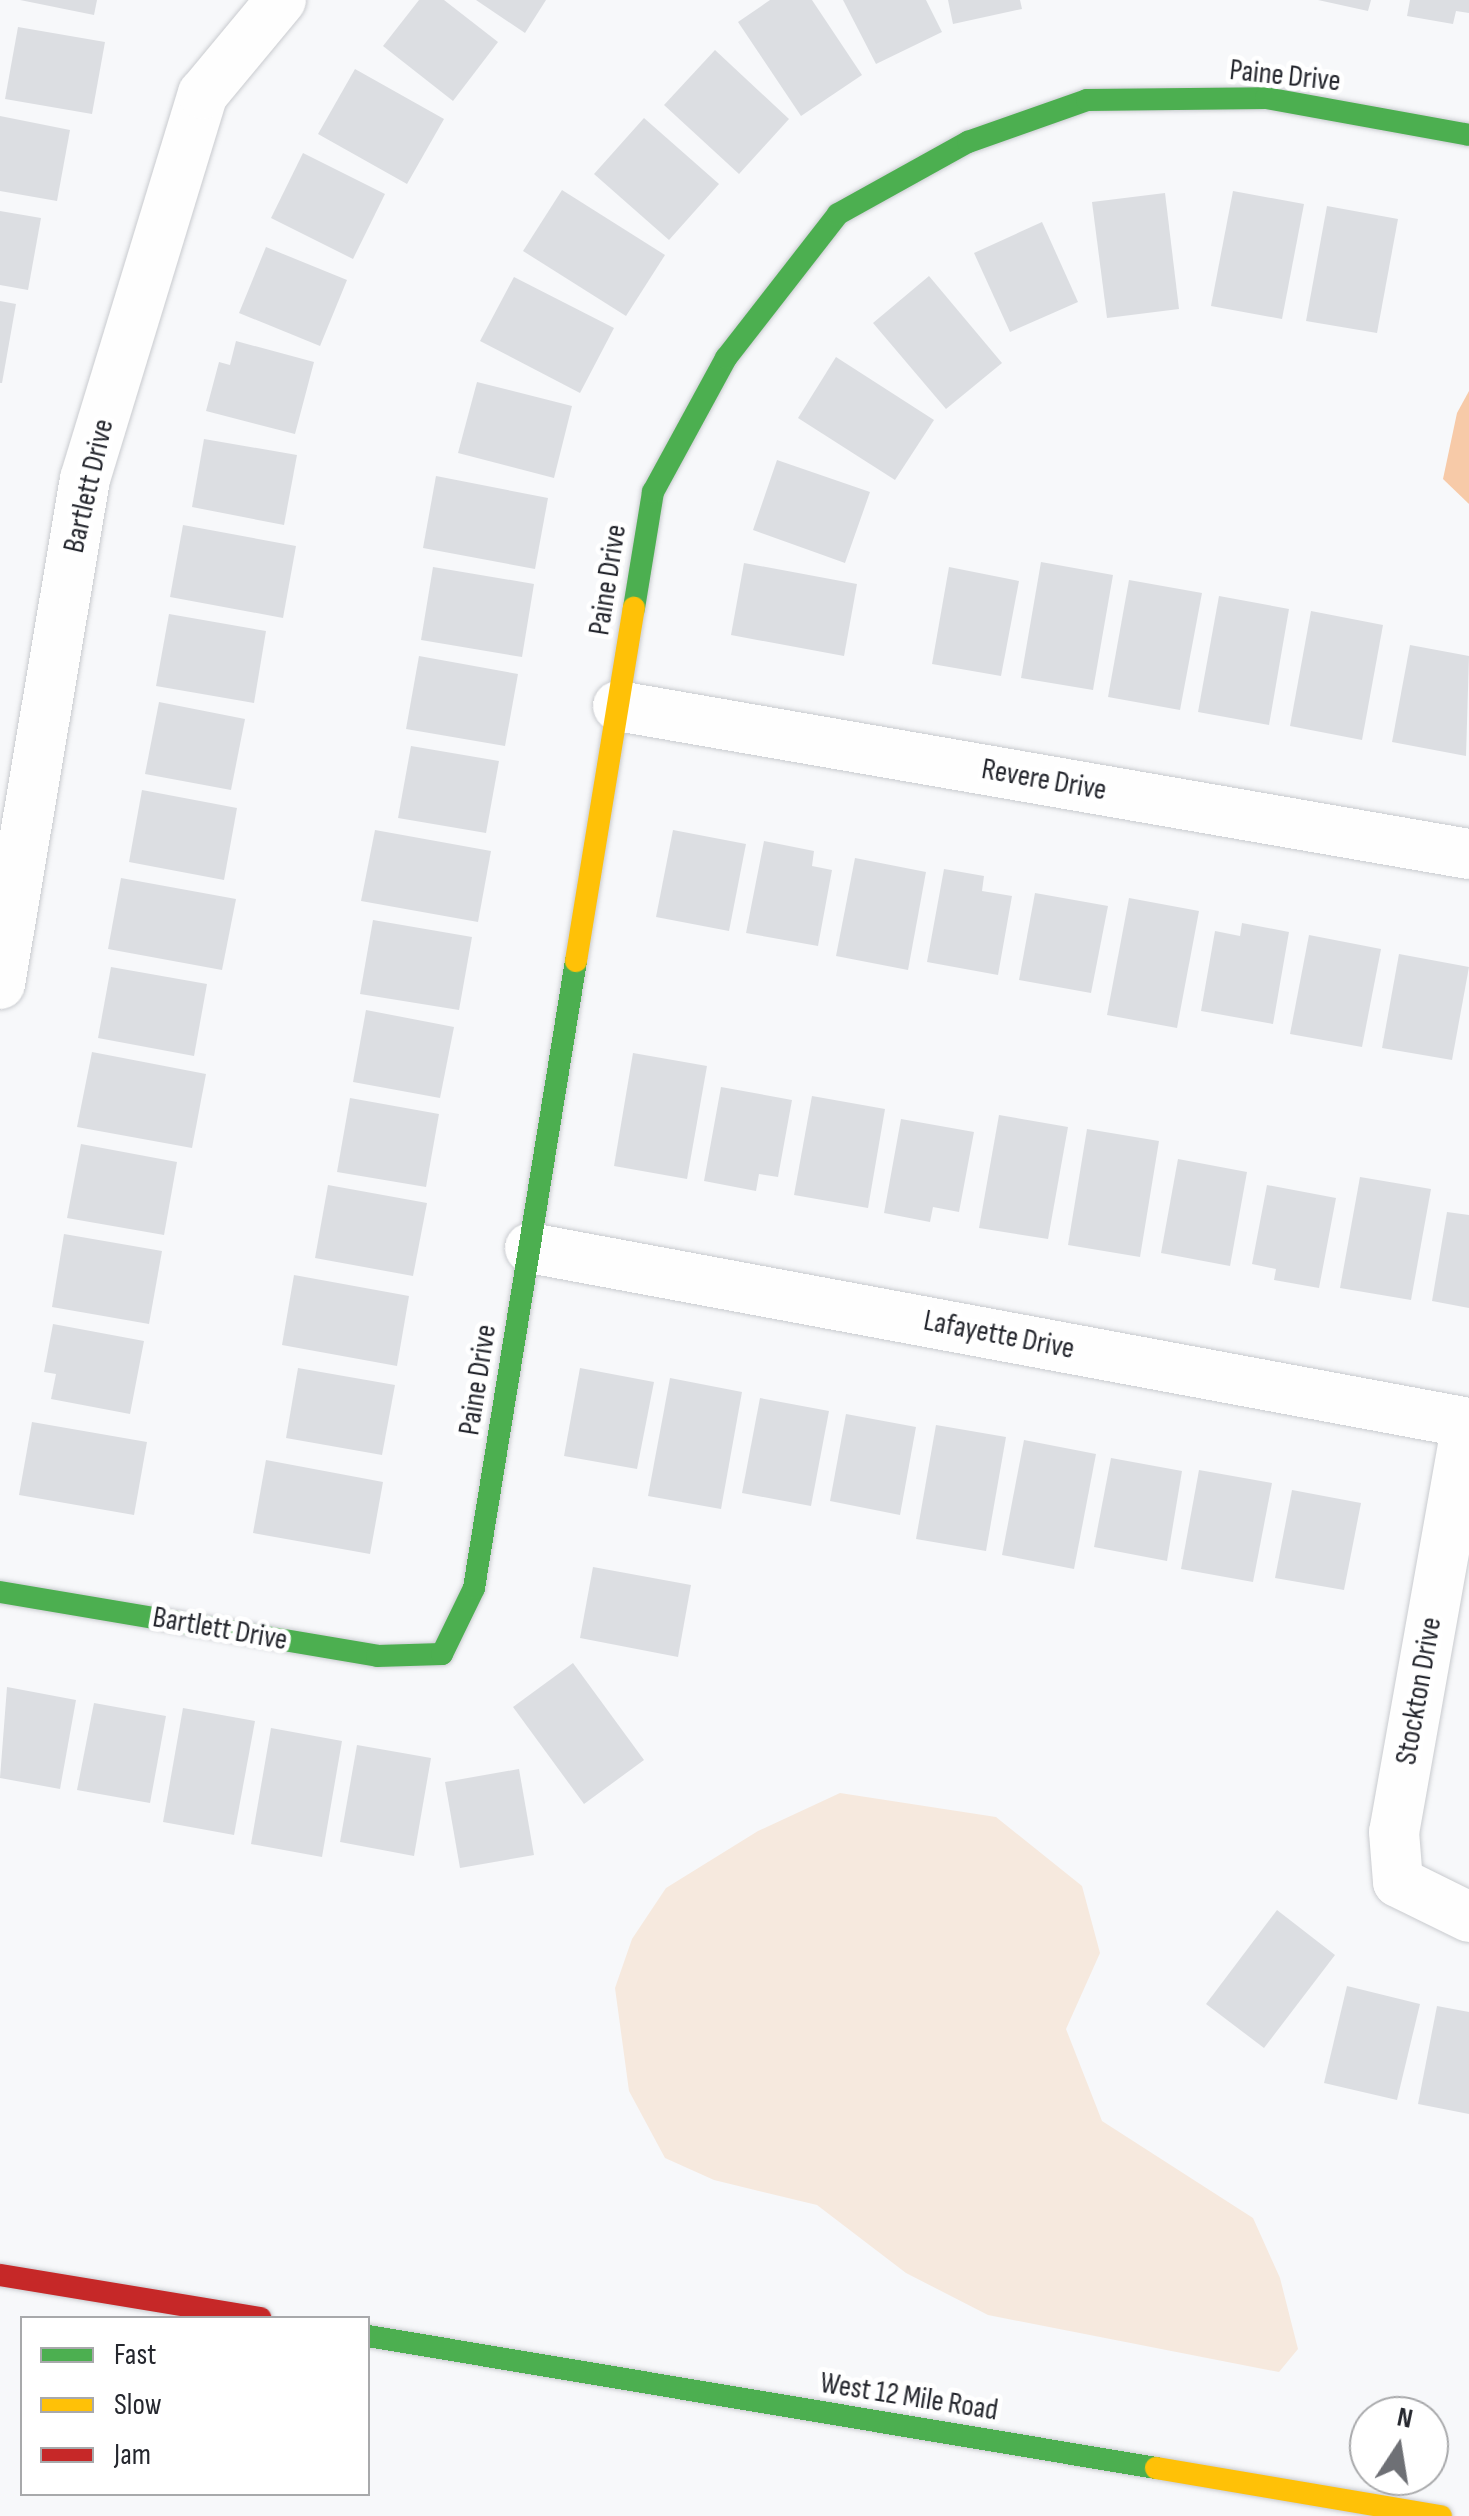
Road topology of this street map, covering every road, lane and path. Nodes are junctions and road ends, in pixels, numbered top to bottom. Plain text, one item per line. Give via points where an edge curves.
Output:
1 (265, 6) edge
2 (1469, 134) edge
3 (618, 706) junction
4 (1469, 854) edge
5 (0, 984) edge
6 (530, 1248) junction
7 (1468, 1423) edge
8 (0, 1592) edge
9 (442, 1654) joint
10 (1469, 1917) edge
11 (0, 2275) edge
12 (248, 2316) edge
13 (370, 2336) edge
14 (1441, 2516) edge

1 - 5 street, Bartlett Drive via 202,94 85,479
2 - 3 street, Paine Drive via 1266,98 1086,100 968,142 838,214 726,358 653,492
3 - 4 street, Revere Drive
3 - 6 street, Paine Drive
6 - 7 street, Lafayette Drive
6 - 9 street, Paine Drive via 474,1588
7 - 10 street, Stockton Drive via 1394,1832 1398,1882
8 - 9 street, Bartlett Drive via 376,1656
11 - 12 street
13 - 14 street, West 12 Mile Road

